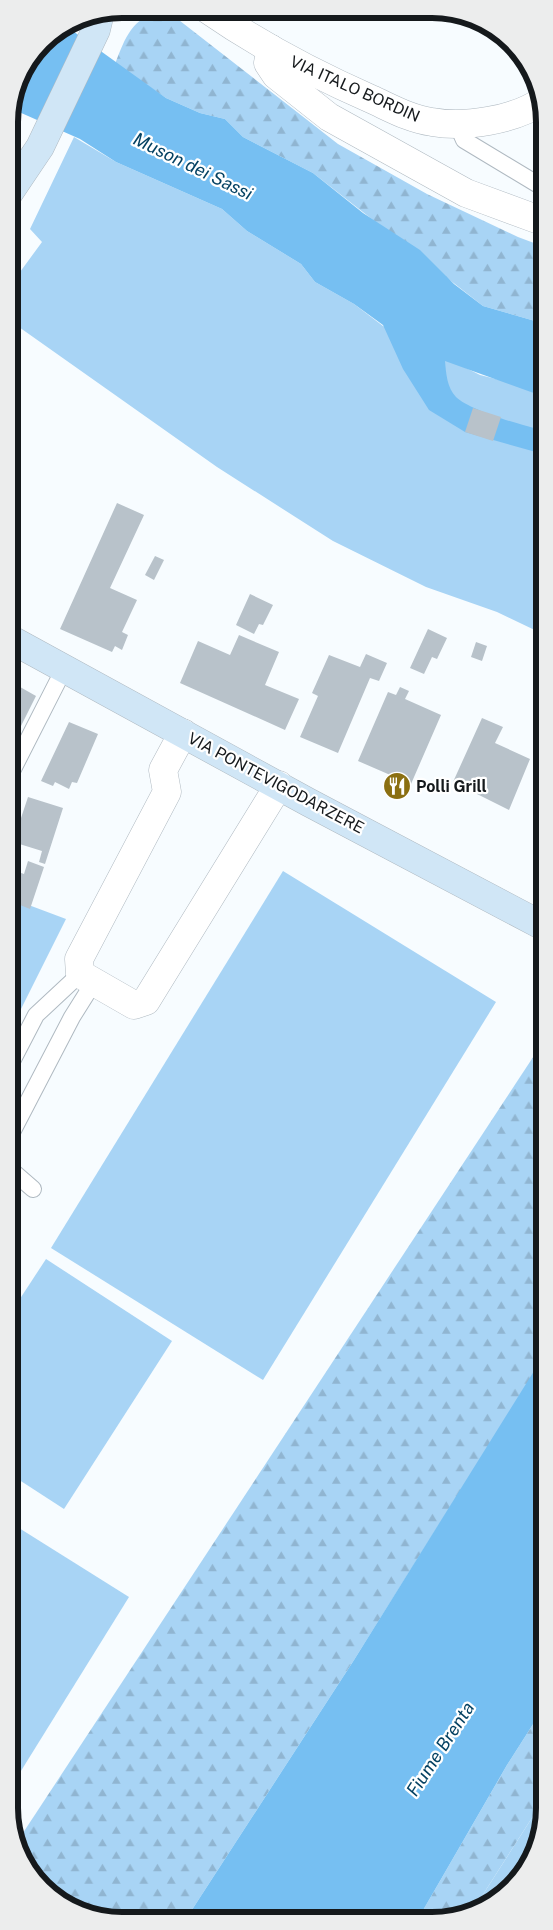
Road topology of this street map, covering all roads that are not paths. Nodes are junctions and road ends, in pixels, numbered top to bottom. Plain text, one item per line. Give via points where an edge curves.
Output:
1 (222, 18) edge
2 (98, 21) edge
3 (272, 49) junction
4 (535, 106) edge
5 (457, 124) junction
6 (18, 180) edge
7 (536, 183) edge
8 (536, 220) edge
9 (18, 643) edge
10 (64, 668) junction
11 (183, 733) junction
12 (18, 759) edge
13 (279, 785) junction
14 (536, 922) edge
15 (87, 978) junction
16 (18, 1050) edge
17 (18, 1121) edge
18 (18, 1176) edge
19 (33, 1189) dead end

1 - 3 street, VIA ITALO BORDIN
2 - 6 main road via 40,147
3 - 5 street, VIA ITALO BORDIN via 322,78 409,117
3 - 8 street via 268,63 276,75 329,117 466,193
4 - 5 street, VIA ITALO BORDIN via 482,123
5 - 7 lane via 464,140
9 - 10 main road, VIA PONTEVIGODARZERE
10 - 11 main road, VIA PONTEVIGODARZERE
10 - 12 lane
11 - 13 main road, VIA PONTEVIGODARZERE
11 - 15 street via 163,770 167,792 79,959
13 - 14 main road, VIA PONTEVIGODARZERE
13 - 15 street via 146,1001 134,1004
15 - 16 lane via 36,1015
15 - 17 lane via 72,1017
18 - 19 lane

